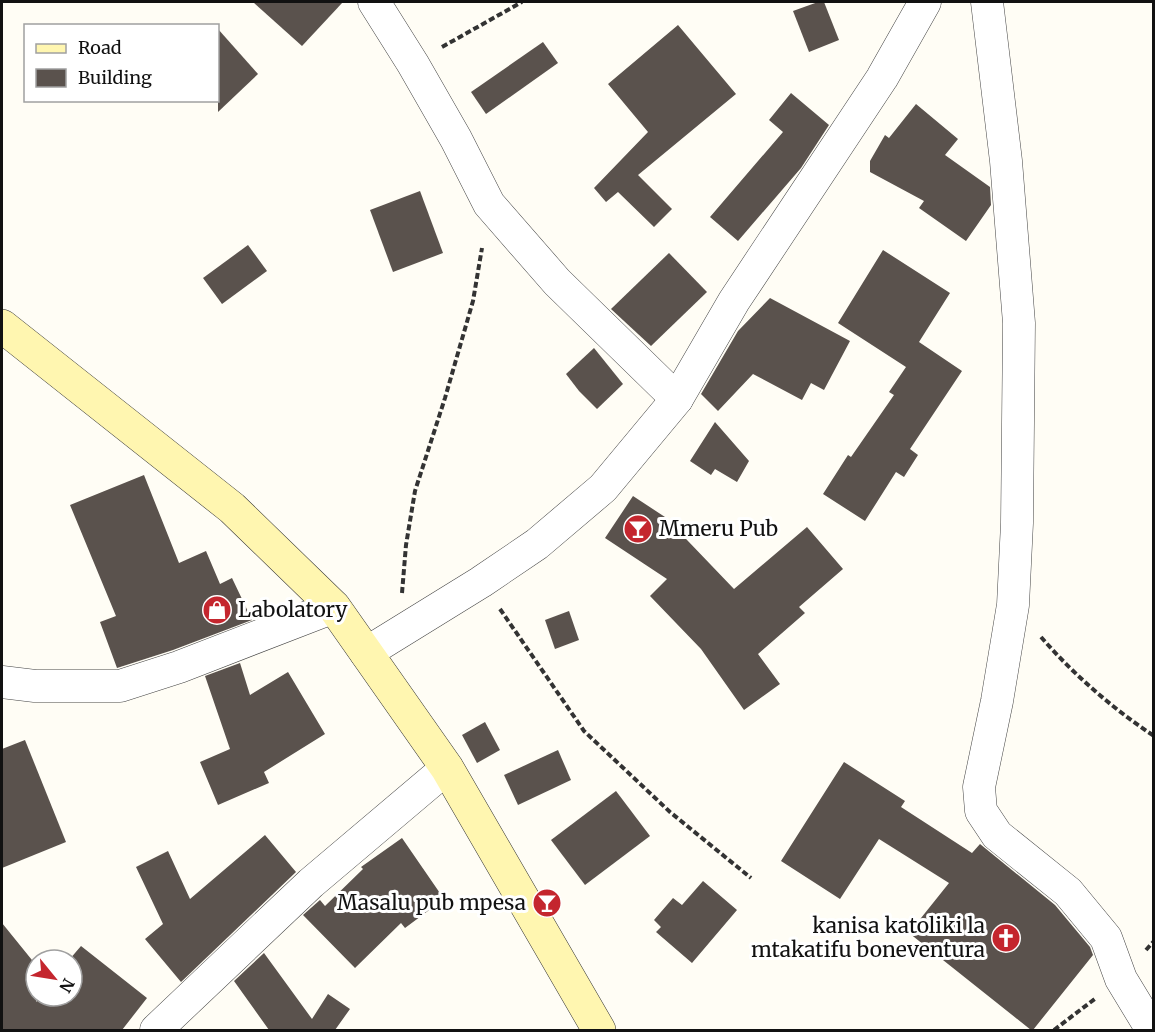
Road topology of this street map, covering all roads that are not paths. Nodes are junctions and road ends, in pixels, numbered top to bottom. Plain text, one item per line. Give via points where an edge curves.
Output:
1 (374, 2) edge
2 (925, 2) edge
3 (987, 2) edge
4 (2, 326) edge
5 (677, 399) junction
6 (334, 607) junction
7 (366, 653) junction
8 (2, 682) edge
9 (447, 768) junction
10 (156, 1030) edge
11 (599, 1030) edge
12 (1152, 1030) edge

1 - 5 street via 456,139 489,204 557,282
2 - 5 street via 882,78 734,301
3 - 12 street via 1006,161 1019,323 1013,605 979,787 981,812 997,835 1068,892 1106,938 1121,979
4 - 6 street via 232,508
5 - 7 street via 603,488 537,544
6 - 7 street
6 - 8 street via 120,686
7 - 9 street
9 - 10 street via 310,883
9 - 11 street

